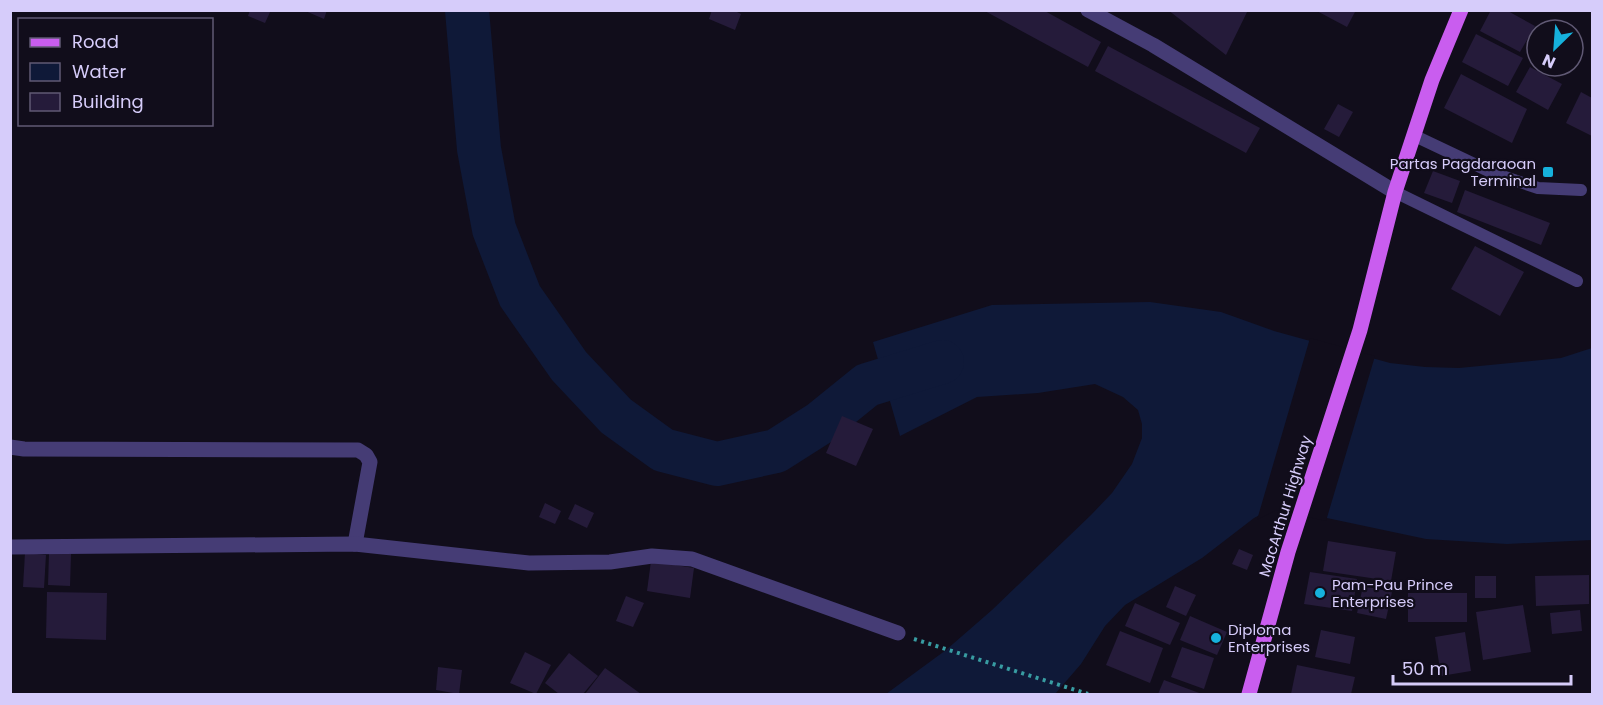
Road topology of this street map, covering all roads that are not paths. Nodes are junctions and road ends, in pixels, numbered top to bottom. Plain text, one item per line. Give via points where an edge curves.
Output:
1 (1088, 10) edge
2 (1461, 10) edge
3 (1415, 136) junction
4 (1581, 190) dead end
5 (1395, 192) junction
6 (1577, 281) dead end
7 (10, 447) edge
8 (355, 544) junction
9 (10, 547) edge
10 (898, 633) road end
11 (1249, 694) edge

1 - 5 street via 1153,45
2 - 3 main road, MacArthur Highway via 1432,80
3 - 4 lane via 1493,173 1538,188
3 - 5 main road, MacArthur Highway
5 - 6 lane
5 - 11 main road, MacArthur Highway via 1360,330 1288,552
7 - 8 street via 358,450 370,462
8 - 9 street
8 - 10 street via 529,563 610,562 652,556 692,559

